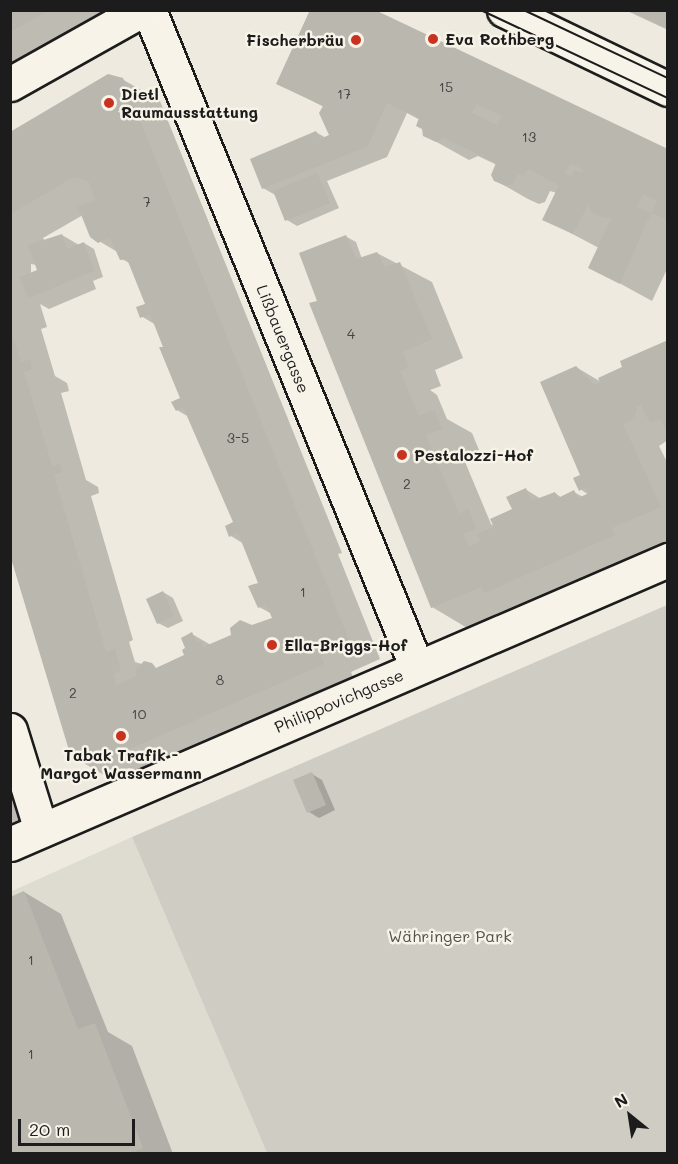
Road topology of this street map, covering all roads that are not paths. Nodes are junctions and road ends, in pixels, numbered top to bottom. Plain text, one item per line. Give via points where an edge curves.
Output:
1 (142, 10) edge
2 (149, 10) edge
3 (504, 10) edge
4 (10, 84) edge
5 (668, 89) edge
6 (668, 560) edge
7 (417, 668) junction
8 (10, 730) edge
9 (41, 830) junction
10 (10, 844) edge

1 - 4 street
2 - 7 street, Lißbauergasse
3 - 5 street
6 - 7 street, Philippovichgasse
7 - 9 street, Philippovichgasse
8 - 9 street
9 - 10 street, Philippovichgasse

